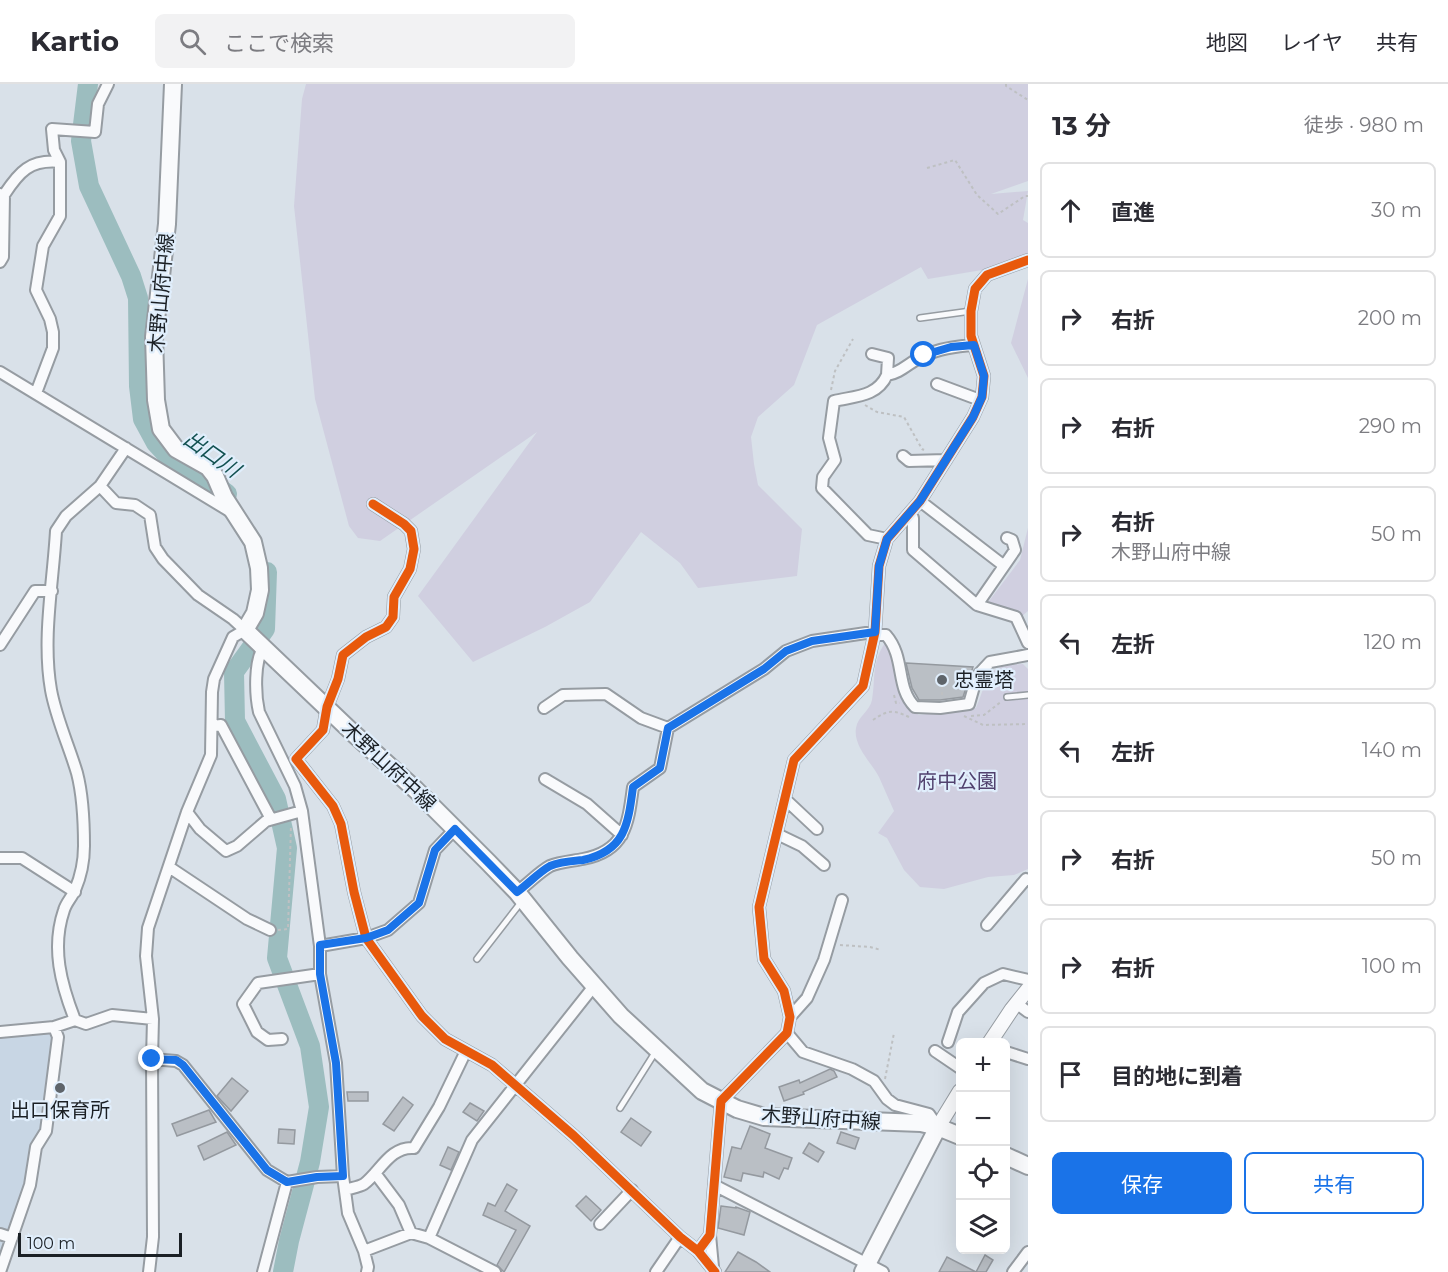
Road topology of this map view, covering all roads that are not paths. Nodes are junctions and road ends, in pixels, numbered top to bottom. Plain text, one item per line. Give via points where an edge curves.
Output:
1 (108, 84) edge
2 (173, 84) edge
3 (60, 162) junction
4 (2, 194) edge
5 (1028, 260) edge
6 (0, 262) edge
7 (971, 311) junction
8 (920, 318) dead end
9 (974, 345) junction
10 (872, 354) dead end
11 (0, 372) edge
12 (887, 375) junction
13 (937, 384) dead end
14 (36, 393) junction
15 (980, 400) junction
16 (126, 448) junction
17 (903, 456) dead end
18 (946, 460) junction
19 (100, 486) junction
20 (920, 501) junction
21 (373, 504) dead end
22 (236, 515) junction
23 (908, 516) junction
24 (1007, 538) dead end
25 (887, 539) junction
26 (1003, 565) junction
27 (52, 591) junction
28 (977, 604) junction
29 (247, 631) junction
30 (875, 632) junction
31 (1028, 643) edge
32 (0, 645) edge
33 (264, 646) junction
34 (1028, 655) edge
35 (1028, 695) edge
36 (1007, 697) road end
37 (327, 707) junction
38 (544, 708) dead end
39 (212, 726) junction
40 (668, 728) junction
41 (545, 779) dead end
42 (785, 799) junction
43 (187, 812) junction
44 (297, 813) junction
45 (271, 819) junction
46 (455, 829) junction
47 (817, 829) dead end
48 (777, 834) junction
49 (622, 835) junction
50 (0, 858) edge
51 (824, 865) dead end
52 (168, 867) junction
53 (1028, 880) edge
54 (75, 892) junction
55 (520, 896) junction
56 (842, 900) dead end
57 (987, 926) dead end
58 (270, 930) dead end
59 (366, 938) junction
60 (320, 945) junction
61 (477, 959) dead end
62 (320, 974) junction
63 (1028, 980) edge
64 (594, 986) junction
65 (1028, 989) edge
66 (1016, 1003) junction
67 (1028, 1012) edge
68 (790, 1017) junction
69 (153, 1019) junction
70 (75, 1020) junction
71 (54, 1027) junction
72 (0, 1032) edge
73 (787, 1033) junction
74 (993, 1038) edge
75 (282, 1040) dead end
76 (948, 1042) dead end
77 (656, 1050) junction
78 (466, 1051) junction
79 (935, 1051) dead end
80 (1010, 1054) edge
81 (152, 1059) junction
82 (1028, 1059) edge
83 (956, 1065) edge
84 (516, 1087) junction
85 (959, 1092) edge
86 (721, 1101) junction
87 (620, 1108) dead end
88 (938, 1127) junction
89 (956, 1134) edge
90 (1010, 1158) edge
91 (1028, 1166) edge
92 (375, 1173) junction
93 (343, 1176) junction
94 (287, 1182) junction
95 (714, 1185) junction
96 (345, 1190) junction
97 (632, 1190) junction
98 (600, 1224) dead end
99 (411, 1233) junction
100 (0, 1234) edge
101 (710, 1235) junction
102 (680, 1237) junction
103 (12, 1238) junction
104 (429, 1238) junction
105 (363, 1251) junction
106 (698, 1251) junction
107 (1028, 1252) edge
108 (865, 1268) edge
109 (714, 1270) edge
110 (0, 1272) edge
111 (149, 1272) edge
112 (263, 1272) edge
113 (367, 1272) edge
114 (495, 1272) edge
115 (656, 1272) edge
116 (883, 1272) edge
117 (1013, 1272) edge

1 - 3 street via 98,104 95,132 52,129 54,150
2 - 22 main road, 木野山府中線 via 167,224 154,337 156,400 161,429 176,449 208,467
3 - 4 street via 49,161 19,172
3 - 14 street via 60,216 43,246 36,290 50,319 54,348
4 - 6 street
5 - 7 street via 987,275 975,289
7 - 8 lane
7 - 9 street
9 - 12 street via 924,355 896,374
9 - 15 street via 984,376
10 - 12 street via 888,358
11 - 14 street
12 - 25 street via 882,386 873,392 834,401 829,438 835,460 822,488 868,535
13 - 15 street
14 - 16 street
15 - 18 street
16 - 19 street
16 - 22 street
17 - 18 street via 909,461
18 - 20 street
19 - 27 street via 66,516 56,531
19 - 29 street via 116,503 135,505 150,515 155,547 163,559 198,595
20 - 23 street
20 - 26 street
21 - 37 street via 411,531 414,549 410,569 394,597 393,617 386,627 343,655 339,679
22 - 29 main road, 木野山府中線 via 253,542 259,568 260,590
23 - 25 street
23 - 28 street via 913,519 913,550
24 - 26 street via 1012,540 1015,550
25 - 30 street via 879,566
26 - 28 street
27 - 32 street via 35,591
27 - 54 street via 46,658 51,693 78,776 82,809 84,847
28 - 31 street via 1016,617
29 - 33 main road, 木野山府中線
29 - 39 street via 233,637 214,679
30 - 34 street via 886,635 895,645 908,699 915,707 969,704 977,676 990,662
30 - 40 street via 812,641 786,651 764,669
30 - 42 street via 863,686 794,760
33 - 37 main road, 木野山府中線
33 - 44 street via 259,654 256,699 295,786
35 - 36 lane
37 - 46 main road, 木野山府中線
37 - 59 street via 323,730 296,759 333,806 341,824
38 - 40 street via 562,695 606,694 641,718
39 - 43 street via 211,755
39 - 45 street via 221,725
40 - 49 street via 660,768 633,787
41 - 49 street via 587,804
42 - 47 street
42 - 48 street
43 - 45 street via 226,851
43 - 52 street
44 - 45 street
44 - 60 street
46 - 55 main road, 木野山府中線
46 - 59 street via 435,850 419,903 388,930
48 - 51 street via 802,846
48 - 68 street via 759,907 764,959 784,991
49 - 55 street via 600,856 551,866
50 - 54 street via 22,858
52 - 58 street via 247,920
52 - 69 street via 147,928
53 - 57 street
54 - 70 street via 64,908 57,942 64,991
55 - 61 lane
55 - 64 main road, 木野山府中線
56 - 68 street via 824,960 807,998
59 - 60 street
59 - 78 street via 422,1016 445,1040
60 - 62 street
62 - 75 street via 258,983 243,1004 257,1032 268,1040
62 - 93 street via 336,1063
63 - 76 street via 1003,974 984,983 958,1012
64 - 77 main road, 木野山府中線
64 - 84 street
65 - 66 street
66 - 67 street
66 - 74 street
68 - 73 street
69 - 70 street via 112,1015 86,1024
69 - 81 street
70 - 71 street
71 - 72 street
71 - 103 street via 58,1037 46,1131 36,1147 30,1185
73 - 86 street
73 - 88 street via 803,1052 874,1081 886,1099 928,1114
77 - 86 main road, 木野山府中線 via 702,1091
77 - 87 lane
78 - 84 street via 492,1065
78 - 92 street via 440,1107 414,1148 407,1147 383,1161
79 - 83 street
80 - 82 street
81 - 94 street via 176,1060 183,1065 267,1170
81 - 111 street via 153,1237
84 - 97 street
84 - 104 street via 472,1140
85 - 88 street
86 - 88 main road, 木野山府中線 via 764,1117
86 - 95 street
88 - 89 main road, 木野山府中線
88 - 108 main road
90 - 91 main road
92 - 96 street via 363,1184
92 - 99 street via 399,1205
93 - 94 street
93 - 96 street
94 - 112 street
95 - 101 street
95 - 108 street
96 - 105 street via 348,1214
97 - 98 street
97 - 102 street
99 - 104 street
99 - 105 street
100 - 103 street
101 - 106 street
101 - 109 street
102 - 106 street
102 - 115 street
103 - 110 street
104 - 114 street
105 - 113 street
106 - 109 street
107 - 117 street
108 - 116 street

